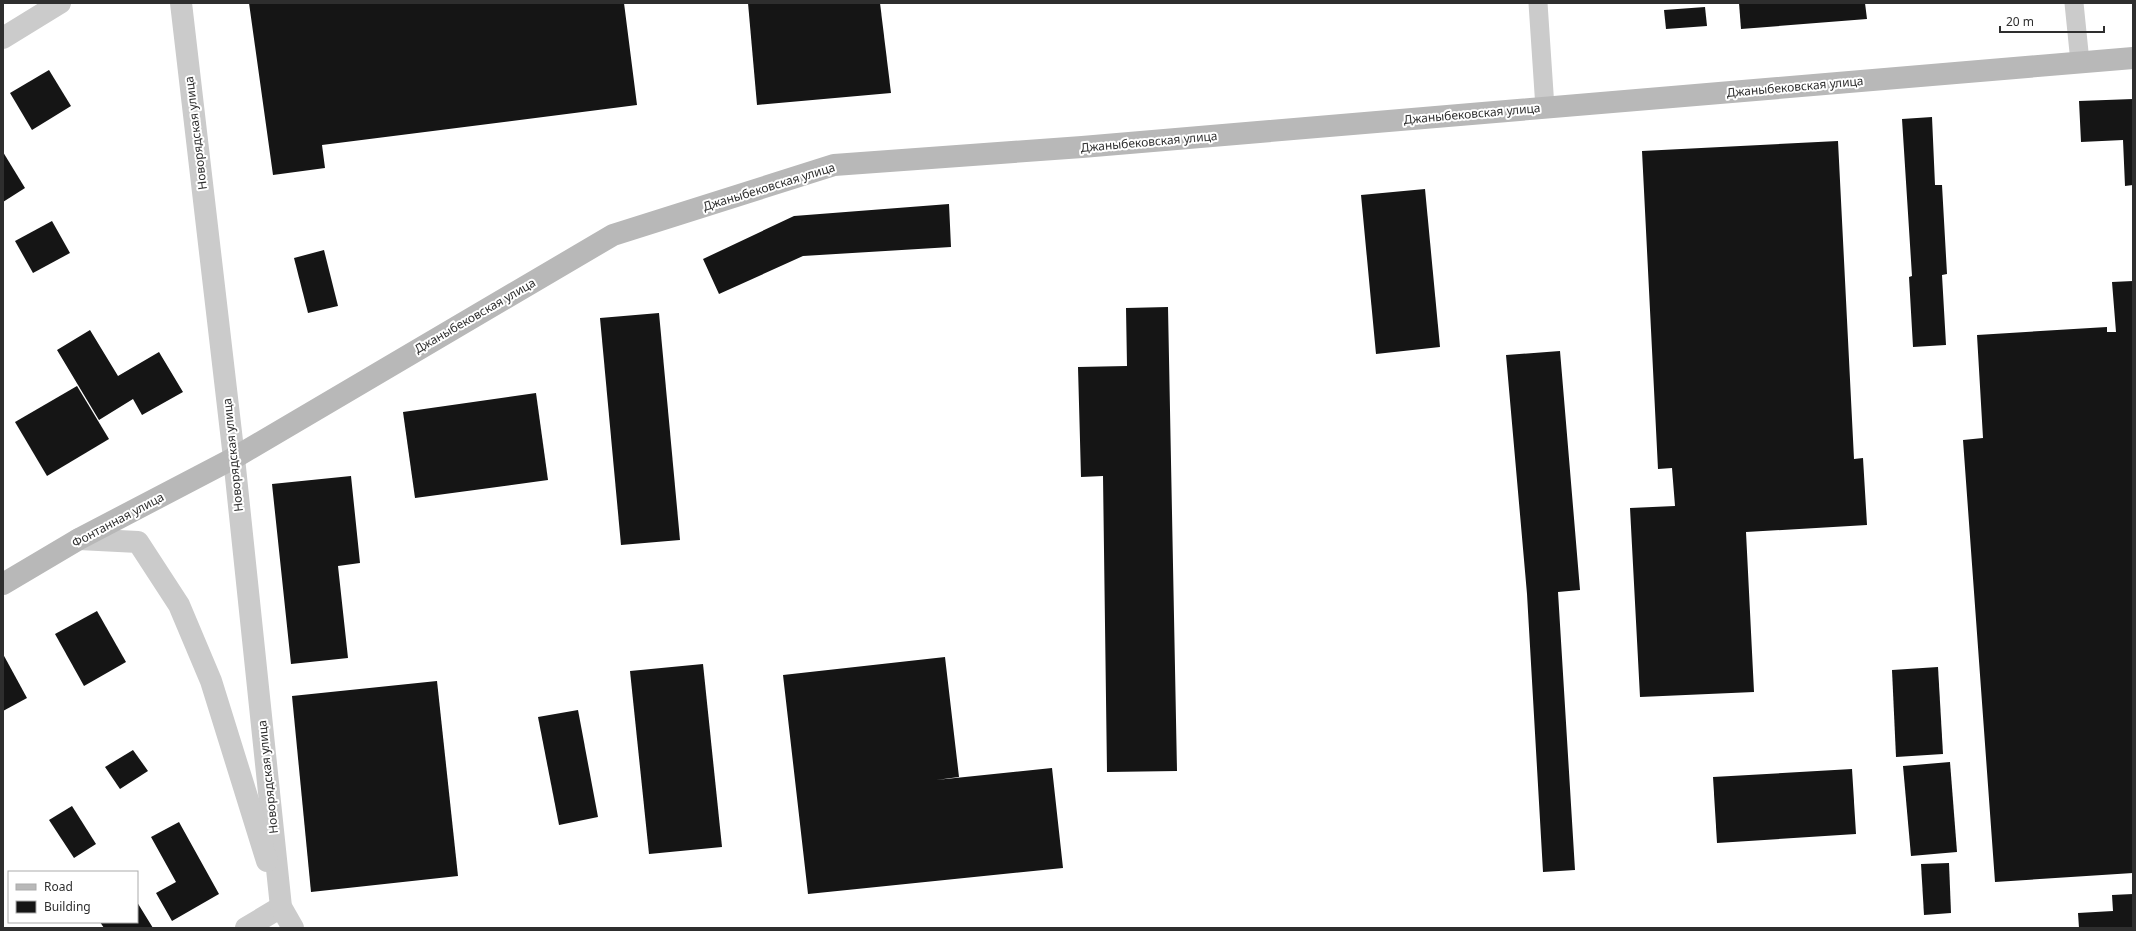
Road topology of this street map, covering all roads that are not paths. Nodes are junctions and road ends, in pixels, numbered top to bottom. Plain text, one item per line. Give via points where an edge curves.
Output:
1 (60, 3) edge
2 (182, 3) edge
3 (1538, 3) edge
4 (2074, 3) edge
5 (3, 38) edge
6 (2133, 58) edge
7 (2080, 62) junction
8 (1545, 108) junction
9 (234, 458) junction
10 (79, 539) junction
11 (3, 584) edge
12 (282, 907) junction
13 (246, 928) edge
14 (293, 928) edge

1 - 5 street
2 - 9 street, Новорядская улица
3 - 8 lane
4 - 7 lane
6 - 7 main road, Джаныбековская улица
7 - 8 main road, Джаныбековская улица
8 - 9 main road, Джаныбековская улица via 834,165 613,235
9 - 10 main road, Фонтанная улица
9 - 12 street, Новорядская улица
10 - 11 main road, Фонтанная улица
10 - 12 street, Новорядская улица via 138,542 179,605 211,682
12 - 13 street
12 - 14 street, Новорядская улица

